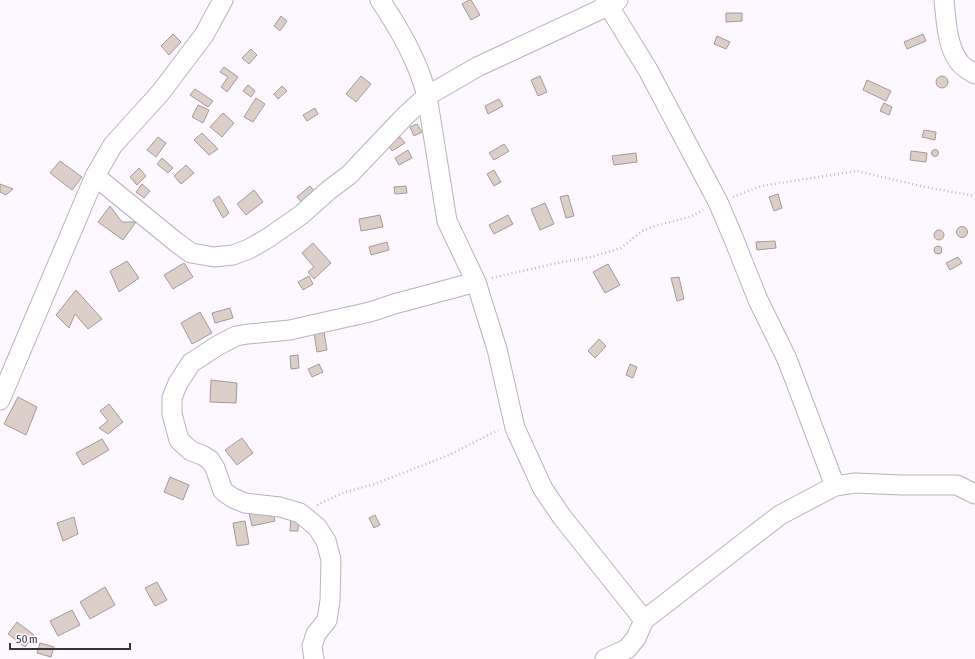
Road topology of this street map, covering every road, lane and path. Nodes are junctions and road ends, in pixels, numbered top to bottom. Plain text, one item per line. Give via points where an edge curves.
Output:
1 (223, 0) edge
2 (380, 0) edge
3 (944, 0) edge
4 (610, 2) edge
5 (975, 74) edge
6 (427, 96) junction
7 (95, 176) junction
8 (975, 196) edge
9 (718, 202) junction
10 (476, 282) junction
11 (0, 400) edge
12 (515, 428) junction
13 (834, 486) junction
14 (975, 494) edge
15 (300, 513) junction
16 (644, 620) junction
17 (314, 659) edge
18 (605, 659) edge

1 - 7 street via 204,35 161,92 113,146
2 - 6 street via 411,51
3 - 5 street via 954,53 965,69
4 - 6 street via 477,67
4 - 9 street
6 - 7 street via 349,175 301,215 268,238 233,255 214,257 191,253
6 - 10 street via 447,221
7 - 11 street
8 - 9 path via 857,171 761,186
9 - 10 path via 690,217 642,231 621,248
9 - 13 street via 758,300 787,359
10 - 12 street via 497,349
10 - 15 street via 370,312 290,330 236,336 191,363 172,398 172,414 179,440 191,451 210,460 223,491 233,498 245,503 280,507
12 - 15 path via 497,430 449,455 375,484 345,492
12 - 16 street via 543,489 562,517
13 - 14 street via 855,483 957,485
13 - 16 street via 780,515
15 - 17 street via 317,527 326,541 332,560 327,620 316,634 312,646
16 - 18 street via 636,638 627,649

